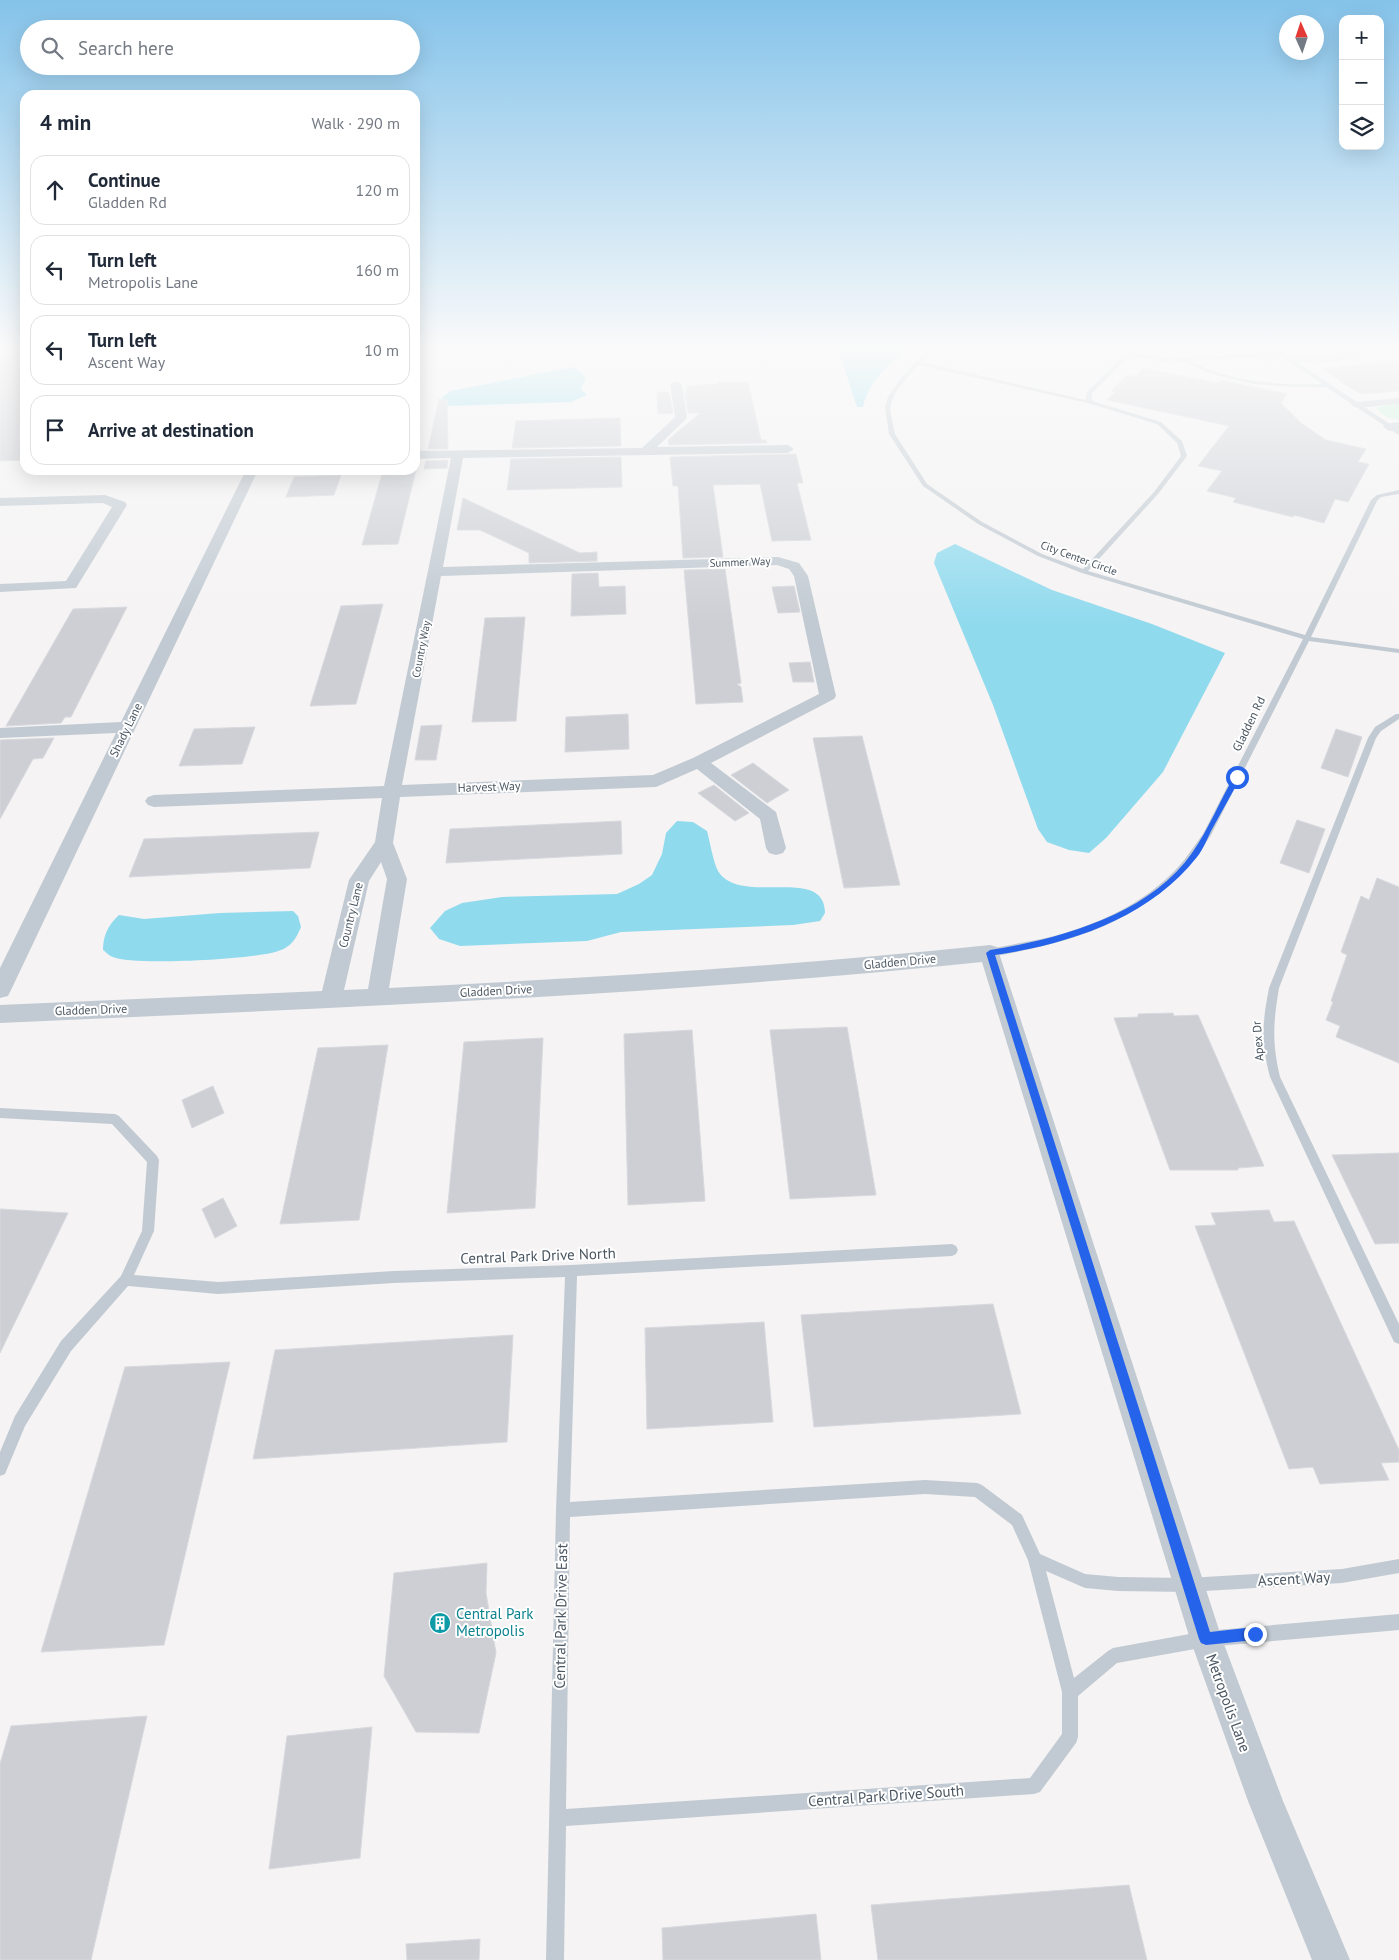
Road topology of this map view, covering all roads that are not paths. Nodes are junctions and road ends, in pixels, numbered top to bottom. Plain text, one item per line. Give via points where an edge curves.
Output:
1 (657, 440) edge
2 (896, 440) edge
3 (1178, 440) edge
4 (788, 449) dead end
5 (647, 450) junction
6 (458, 454) junction
7 (420, 455) edge
8 (250, 475) edge
9 (1399, 492) edge
10 (0, 502) edge
11 (436, 572) junction
12 (1084, 572) junction
13 (0, 588) edge
14 (1306, 638) junction
15 (1399, 651) edge
16 (1399, 716) edge
17 (127, 727) junction
18 (0, 733) edge
19 (699, 762) junction
20 (392, 791) junction
21 (154, 801) dead end
22 (384, 843) junction
23 (776, 848) dead end
24 (990, 953) junction
25 (0, 990) edge
26 (377, 998) junction
27 (331, 1000) junction
28 (0, 1014) edge
29 (1, 1114) edge
30 (952, 1250) dead end
31 (571, 1271) junction
32 (124, 1280) junction
33 (1399, 1338) edge
34 (0, 1469) edge
35 (562, 1510) junction
36 (1035, 1559) junction
37 (1399, 1566) edge
38 (1188, 1585) junction
39 (1399, 1622) edge
40 (1206, 1639) junction
41 (1070, 1692) junction
42 (557, 1818) junction
43 (555, 1960) edge
44 (1331, 1960) edge

1 - 5 street
2 - 12 lane, City Center Circle via 924,485 1005,537
3 - 12 lane via 1184,456 1156,493
4 - 5 street
5 - 6 street
6 - 7 street
6 - 11 street, Country Way
8 - 17 street, Shady Lane
9 - 14 lane, Gladden Rd via 1374,500
10 - 13 street via 105,499 120,505 71,585
11 - 19 street, Summer Way via 778,561 794,566 801,576 828,696
11 - 20 street, Country Way
12 - 14 lane, City Center Circle
14 - 15 lane, City Center Circle
14 - 24 lane, Gladden Rd via 1207,835 1179,873 1135,907 1101,924 1054,940
16 - 33 lane, Apex Dr via 1378,729 1372,738 1274,988 1268,1020 1269,1052 1275,1077
17 - 18 street
17 - 25 street, Shady Lane
19 - 20 street, Harvest Way via 656,781
19 - 23 street via 769,816
20 - 21 street, Harvest Way
20 - 22 street, Country Way
22 - 26 street via 397,879
22 - 27 street, Country Lane via 359,880
24 - 26 street, Gladden Drive via 688,980
24 - 38 street, Metropolis Lane
26 - 27 street, Gladden Drive
27 - 28 street, Gladden Drive
29 - 32 lane via 116,1119 153,1160 148,1231
30 - 31 lane, Central Park Drive North
31 - 32 lane, Central Park Drive North via 394,1277 218,1288
31 - 35 lane, Central Park Drive East
32 - 34 lane via 66,1346 20,1421
35 - 36 lane via 925,1487 977,1490 1017,1520
35 - 42 lane, Central Park Drive East
36 - 38 lane, Ascent Way via 1084,1581
36 - 41 lane, Central Park Drive South
37 - 38 lane, Ascent Way via 1342,1576
38 - 40 street, Metropolis Lane
39 - 40 lane
40 - 41 lane via 1113,1656
40 - 44 street, Metropolis Lane via 1245,1750
41 - 42 lane, Central Park Drive South via 1070,1737 1034,1786
42 - 43 lane, Central Park Drive East

